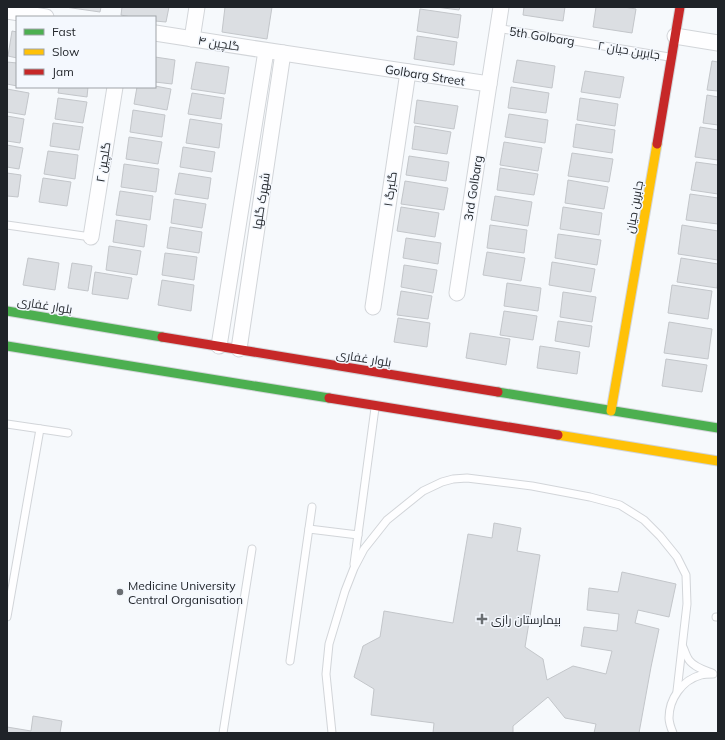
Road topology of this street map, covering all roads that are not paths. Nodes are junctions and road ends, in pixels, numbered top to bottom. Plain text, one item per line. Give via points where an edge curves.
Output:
1 (197, 7) edge
2 (501, 7) edge
3 (680, 7) edge
4 (7, 11) edge
5 (32, 11) edge
6 (44, 16) edge
7 (497, 28) junction
8 (156, 33) edge
9 (675, 36) junction
10 (192, 39) junction
11 (587, 43) joint
12 (718, 43) edge
13 (266, 51) junction
14 (283, 54) junction
15 (672, 57) junction
16 (408, 72) junction
17 (489, 84) junction
18 (115, 88) edge
19 (7, 225) edge
20 (91, 237) joint
21 (457, 293) dead end
22 (373, 307) dead end
23 (7, 311) edge
24 (7, 346) edge
25 (219, 346) junction
26 (239, 350) junction
27 (376, 406) junction
28 (611, 411) junction
29 (7, 424) edge
30 (718, 428) edge
31 (40, 429) junction
32 (68, 433) dead end
33 (718, 461) edge
34 (312, 507) dead end
35 (309, 529) junction
36 (358, 535) junction
37 (252, 549) dead end
38 (354, 568) junction
39 (7, 570) edge
40 (15, 571) junction
41 (7, 617) edge
42 (683, 647) junction
43 (290, 661) dead end
44 (716, 674) edge
45 (677, 692) junction
46 (223, 733) edge
47 (332, 733) edge
48 (673, 733) edge

1 - 10 street
2 - 7 street
3 - 9 main road, جابربن حیان
4 - 5 street
5 - 6 street
7 - 11 lane, 5th Golbarg
7 - 17 street
8 - 10 street, گلچین ۴
9 - 12 street
9 - 15 main road, جابربن حیان
10 - 13 street, گلچین ۴
11 - 15 lane, جابربن حیان ۲
13 - 14 street, گلچین ۴
13 - 25 street, شهرک گلها
14 - 16 street, Golbarg Street
14 - 26 street, شهرک گلها
15 - 28 main road, جابربن حیان
16 - 17 street, Golbarg Street
16 - 22 street, گلبرگ ۱
17 - 21 street, 3rd Golbarg
18 - 20 street, گلچین ۲
19 - 20 lane
23 - 25 main road, بلوار غفاری
24 - 27 main road
25 - 26 main road, بلوار غفاری
26 - 28 main road, بلوار غفاری
27 - 33 main road
27 - 36 lane
28 - 30 main road, بلوار غفاری
29 - 31 lane
31 - 32 lane
31 - 40 lane
34 - 35 lane
35 - 36 lane
35 - 43 lane
36 - 38 lane
37 - 46 lane
38 - 42 lane via 364,549 387,520 423,491 442,482 467,478 532,486 590,497 620,505 644,520 677,557 686,575 687,604
38 - 47 lane via 329,644 326,674
39 - 40 lane
40 - 41 lane
42 - 44 lane via 692,664
42 - 45 lane
44 - 45 lane via 700,675 687,681
45 - 48 lane via 671,704 669,719

